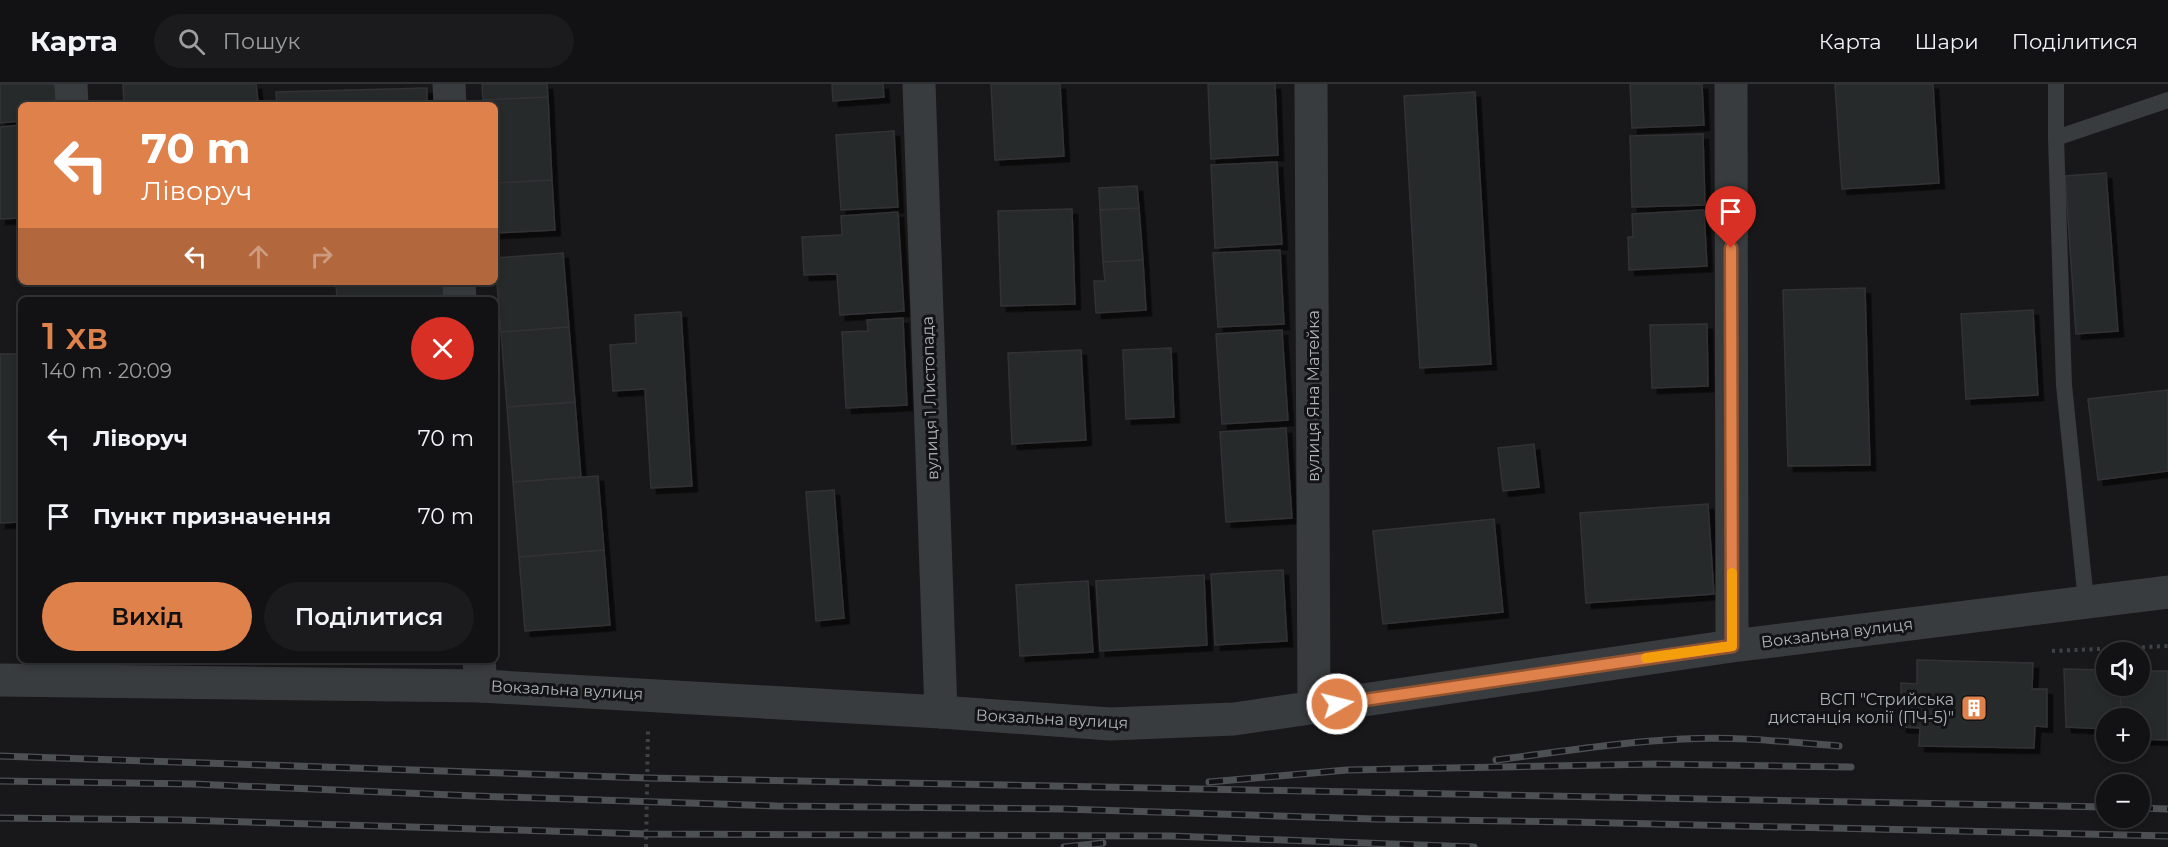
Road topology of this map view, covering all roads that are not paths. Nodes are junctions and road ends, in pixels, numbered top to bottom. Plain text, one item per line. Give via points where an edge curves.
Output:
1 (71, 84) edge
2 (448, 84) edge
3 (919, 84) edge
4 (1311, 84) edge
5 (1731, 84) edge
6 (2056, 84) edge
7 (2168, 99) edge
8 (72, 102) edge
9 (450, 102) edge
10 (2056, 138) junction
11 (2168, 592) edge
12 (2086, 602) junction
13 (1732, 646) junction
14 (480, 673) edge
15 (0, 680) edge
16 (1314, 707) junction
17 (941, 712) junction

1 - 8 street
2 - 9 street
3 - 17 street, вулиця 1 Листопада
4 - 16 street, вулиця Яна Матейка
5 - 13 street
6 - 10 lane
7 - 10 lane
10 - 12 lane via 2064,385
11 - 12 street, Вокзальна вулиця
12 - 13 street, Вокзальна вулиця
13 - 16 street, Вокзальна вулиця
14 - 15 street, Вокзальна вулиця
14 - 17 street, Вокзальна вулиця via 648,694
16 - 17 street, Вокзальна вулиця via 1234,719 1110,724

